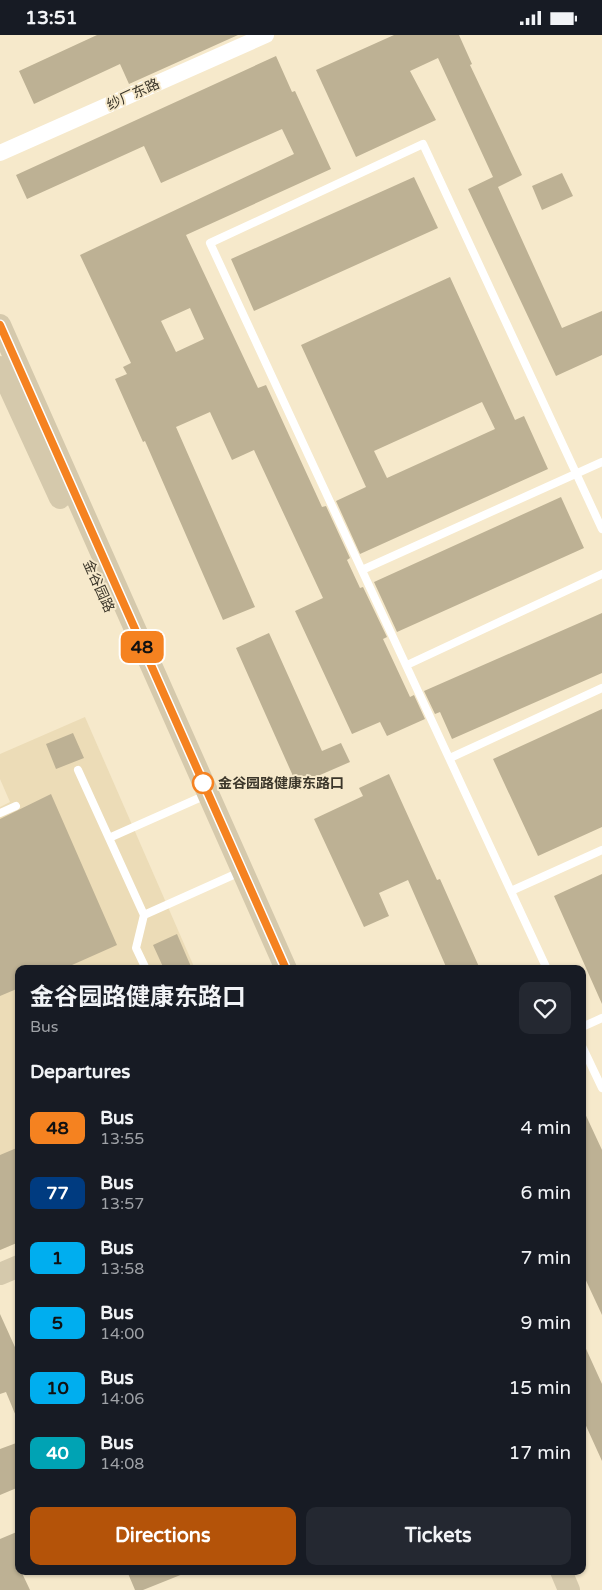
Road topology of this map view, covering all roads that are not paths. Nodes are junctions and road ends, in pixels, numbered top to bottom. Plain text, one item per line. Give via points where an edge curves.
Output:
1 (266, 35) edge
2 (0, 153) edge
3 (0, 325) edge
4 (0, 367) edge
5 (602, 462) edge
6 (576, 473) junction
7 (602, 529) edge
8 (362, 570) junction
9 (602, 574) edge
10 (406, 665) junction
11 (602, 688) edge
12 (450, 758) junction
13 (78, 771) dead end
14 (202, 797) junction
15 (16, 806) dead end
16 (0, 813) edge
17 (109, 838) junction
18 (602, 849) edge
19 (236, 873) junction
20 (511, 891) junction
21 (144, 915) junction
22 (144, 965) edge
23 (271, 965) edge
24 (284, 965) edge
25 (545, 965) edge
26 (602, 1018) edge
27 (586, 1025) edge
28 (586, 1054) edge
29 (602, 1088) edge
30 (15, 1268) edge
31 (0, 1274) edge
32 (549, 1575) edge
33 (563, 1575) edge
34 (555, 1590) edge
35 (569, 1590) edge

1 - 2 street, 纱厂东路
3 - 14 main road, 金谷园路
4 - 14 main road, 金谷园路
5 - 6 lane
6 - 7 lane
6 - 8 lane
6 - 8 lane via 424,144 210,243
8 - 10 lane
9 - 10 lane
10 - 12 lane
11 - 12 lane
12 - 20 lane
13 - 17 lane
14 - 17 lane
14 - 19 main road, 金谷园路
15 - 16 lane
17 - 21 lane
18 - 20 lane
19 - 21 lane
19 - 23 main road, 金谷园路
19 - 24 main road, 金谷园路
20 - 25 lane
21 - 22 lane via 136,947
26 - 27 lane
28 - 29 lane
30 - 31 main road
32 - 34 main road
33 - 35 main road

